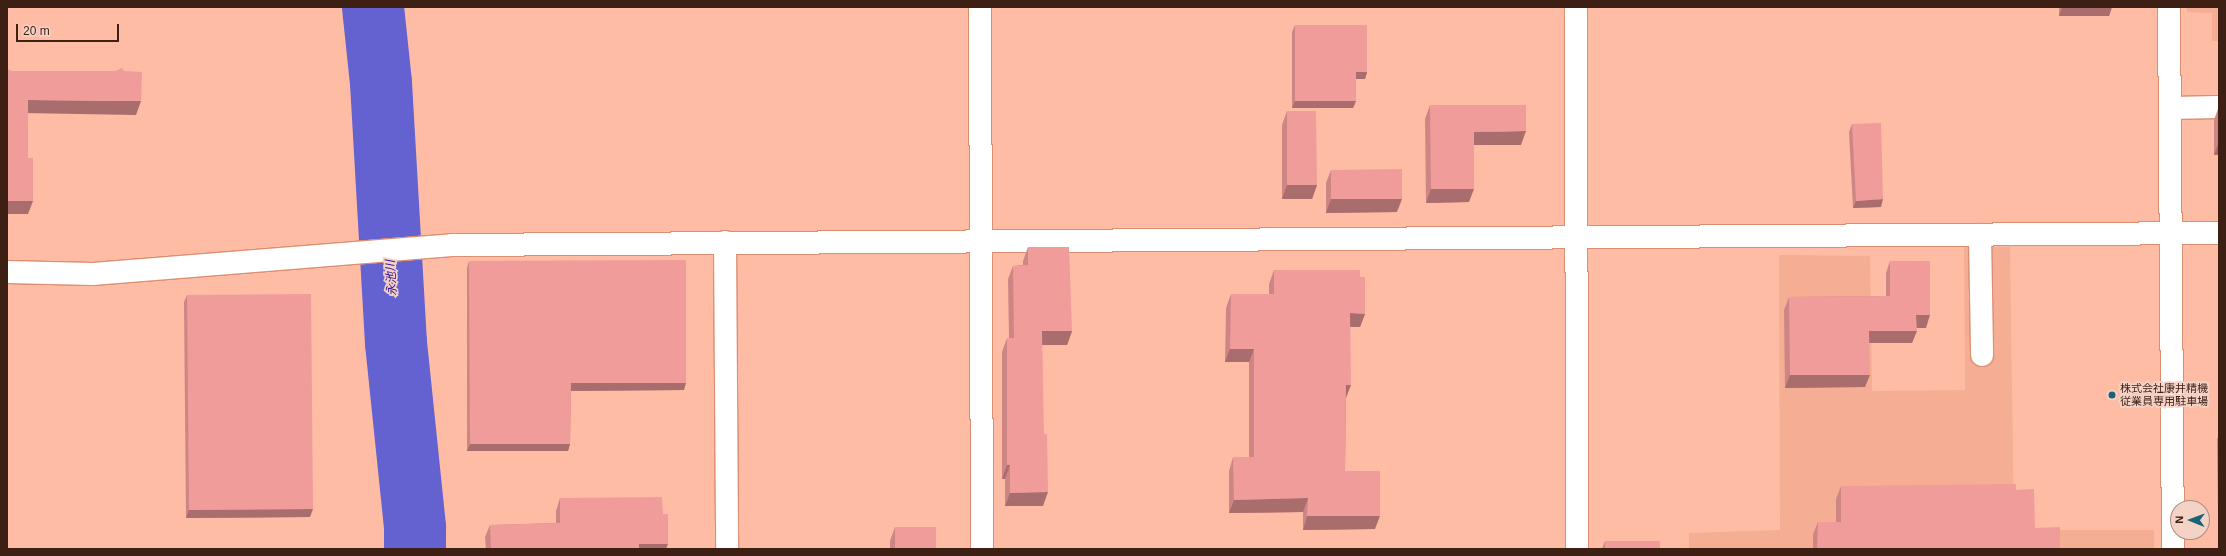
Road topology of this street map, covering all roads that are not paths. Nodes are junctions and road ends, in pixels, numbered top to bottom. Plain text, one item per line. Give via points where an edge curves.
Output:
1 (980, 7) edge
2 (1576, 7) edge
3 (2169, 7) edge
4 (2219, 107) edge
5 (2171, 108) junction
6 (2173, 233) junction
7 (2219, 233) edge
8 (1577, 235) junction
9 (1980, 235) junction
10 (980, 240) junction
11 (725, 242) junction
12 (7, 272) edge
13 (1982, 355) dead end
14 (727, 549) edge
15 (982, 549) edge
16 (1577, 549) edge
17 (2173, 549) edge

1 - 10 street
2 - 8 street
3 - 5 street
4 - 5 street
5 - 6 street
6 - 7 street
6 - 9 street
6 - 17 street
8 - 9 street
8 - 10 street
8 - 16 street
9 - 13 street
10 - 11 street
10 - 15 street
11 - 12 street via 431,247 93,274
11 - 14 street

